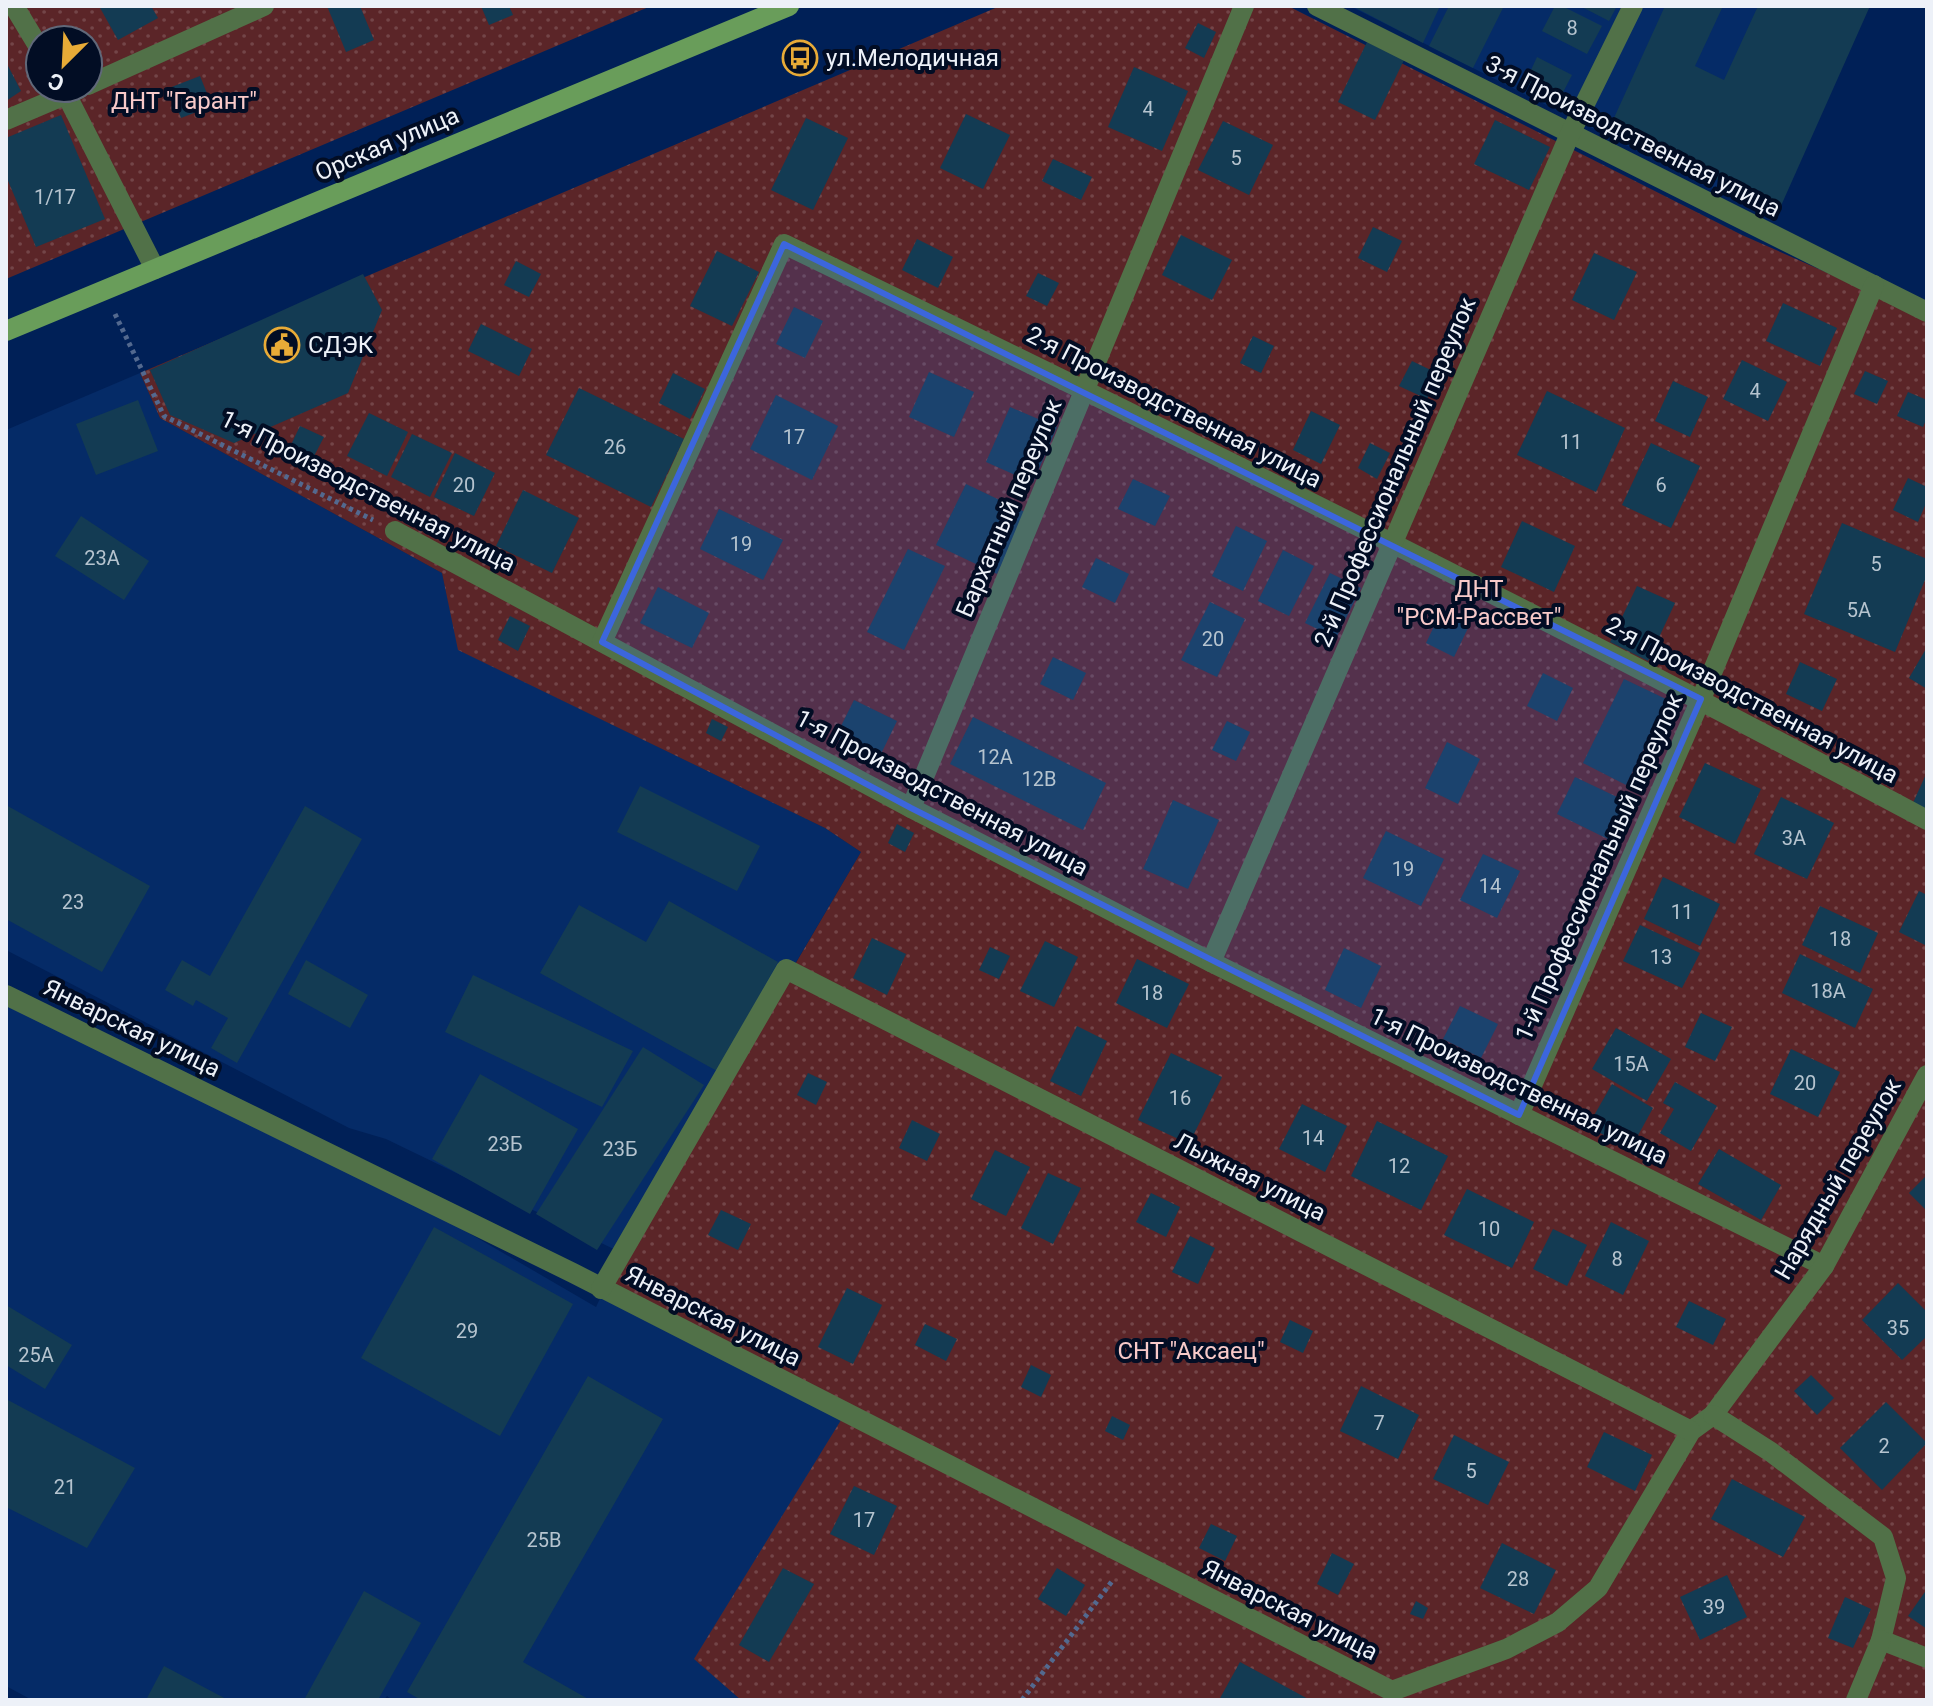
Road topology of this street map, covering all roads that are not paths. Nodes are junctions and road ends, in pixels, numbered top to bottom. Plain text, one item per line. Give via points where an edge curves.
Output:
1 (14, 6) edge
2 (264, 6) edge
3 (1244, 6) edge
4 (1317, 6) edge
5 (1633, 6) edge
6 (775, 9) edge
7 (25, 24) edge
8 (104, 78) edge
9 (41, 104) edge
10 (78, 104) edge
11 (6, 120) edge
12 (1570, 134) junction
13 (155, 269) junction
14 (1874, 285) junction
15 (1927, 312) edge
16 (6, 331) edge
17 (1087, 391) junction
18 (395, 531) road end
19 (1391, 545) junction
20 (602, 642) junction
21 (1701, 699) junction
22 (911, 808) junction
23 (1927, 820) edge
24 (1211, 962) junction
25 (6, 995) edge
26 (1927, 1077) edge
27 (1519, 1115) junction
28 (1824, 1266) junction
29 (601, 1289) junction
30 (1713, 1415) junction
31 (1691, 1431) junction
32 (1881, 1640) junction
33 (1927, 1658) edge
34 (1392, 1691) joint
35 (1856, 1700) edge

1 - 7 street
2 - 8 street
3 - 17 street, Бархатный переулок
4 - 12 street, 3-я Производственная улица
5 - 12 street, 2-й Профессиональный переулок
6 - 13 main road, Орская улица
9 - 11 street
10 - 13 street
12 - 14 street, 3-я Производственная улица
12 - 19 street, 2-й Профессиональный переулок
13 - 16 main road, Орская улица
14 - 15 street, 3-я Производственная улица
14 - 21 street, 1-й Профессиональный переулок
17 - 19 street, 2-я Производственная улица
17 - 20 street, 2-я Производственная улица via 784,244
17 - 22 street, Бархатный переулок
18 - 20 street, 1-я Производственная улица
19 - 21 street, 2-я Производственная улица
19 - 24 street, 2-й Профессиональный переулок
20 - 22 street, 1-я Производственная улица
21 - 23 street, 2-я Производственная улица
21 - 27 street, 1-й Профессиональный переулок
22 - 24 street, 1-я Производственная улица
24 - 27 street, 1-я Производственная улица
25 - 29 street, Январская улица
26 - 28 street, Нарядный переулок
27 - 28 street, 1-я Производственная улица
28 - 30 street, Нарядный переулок
29 - 31 street, Лыжная улица via 786,969
29 - 34 street, Январская улица
30 - 31 street, Нарядный переулок
30 - 32 street via 1883,1537 1896,1578
31 - 34 street, Нарядный переулок via 1598,1588 1558,1622 1506,1649
32 - 33 street
32 - 35 street

